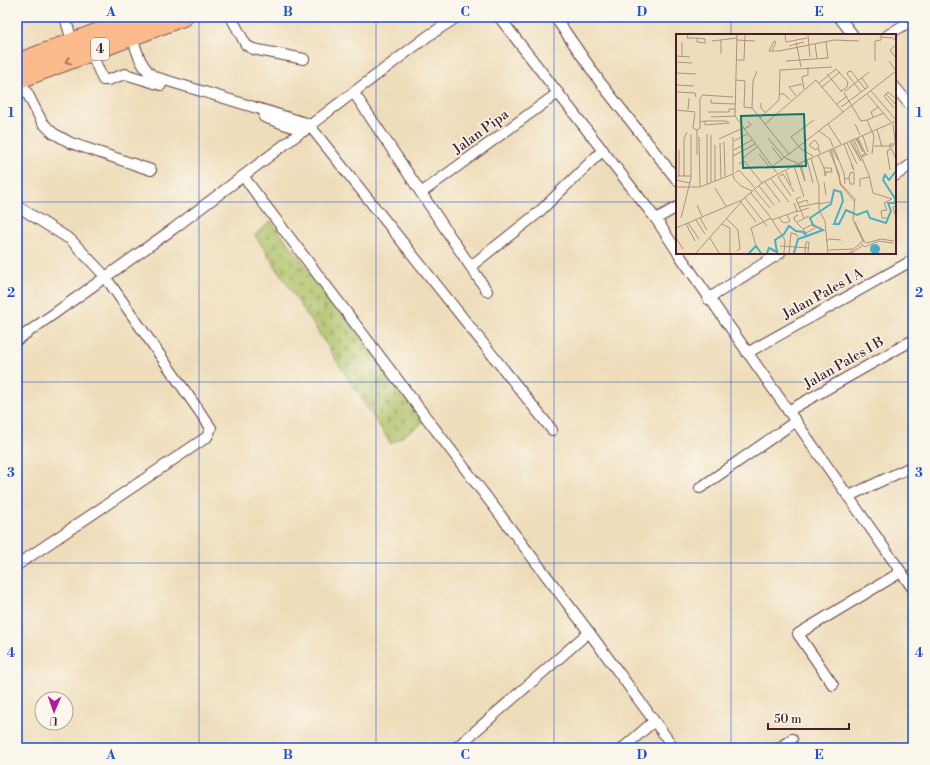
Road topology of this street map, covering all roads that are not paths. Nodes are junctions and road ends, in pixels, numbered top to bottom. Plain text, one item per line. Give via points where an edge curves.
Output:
1 (65, 17) edge
2 (138, 17) edge
3 (183, 17) edge
4 (231, 17) edge
5 (457, 17) edge
6 (499, 17) edge
7 (555, 17) edge
8 (839, 17) edge
9 (104, 23) edge
10 (904, 25) dead end
11 (852, 34) edge
12 (890, 34) edge
13 (132, 37) junction
14 (72, 41) junction
15 (91, 52) junction
16 (304, 59) dead end
17 (18, 74) edge
18 (896, 88) edge
19 (354, 93) junction
20 (558, 93) junction
21 (913, 106) edge
22 (307, 128) junction
23 (603, 150) junction
24 (913, 163) edge
25 (152, 170) dead end
26 (896, 175) edge
27 (243, 176) junction
28 (676, 179) edge
29 (421, 193) junction
30 (17, 206) edge
31 (676, 208) edge
32 (656, 219) junction
33 (676, 249) edge
34 (679, 254) edge
35 (778, 254) edge
36 (913, 260) edge
37 (471, 266) junction
38 (105, 277) junction
39 (488, 291) dead end
40 (708, 299) junction
41 (17, 340) edge
42 (913, 340) edge
43 (747, 353) junction
44 (788, 411) junction
45 (796, 421) junction
46 (552, 430) dead end
47 (913, 466) edge
48 (700, 488) dead end
49 (849, 496) junction
50 (17, 565) edge
51 (901, 572) junction
52 (913, 589) edge
53 (589, 632) junction
54 (834, 685) dead end
55 (653, 722) junction
56 (792, 739) dead end
57 (456, 748) edge
58 (624, 748) edge
59 (674, 748) edge
60 (778, 748) edge

1 - 14 street
2 - 9 highway, 4
3 - 13 highway, 4
4 - 16 street via 246,45 253,49
5 - 19 street
6 - 20 street
7 - 28 street via 600,82
8 - 11 street
9 - 14 highway, 4
10 - 12 street
13 - 15 highway, 4
13 - 22 street via 143,66 155,77 306,123
14 - 17 highway, 4
15 -> 17 highway, 4
15 - 22 street via 103,80 122,74 128,75
17 - 25 street via 42,122 53,133 71,142
18 - 21 street
19 - 22 street
19 - 29 street
20 - 23 street
20 - 29 street, Jalan Pipa
22 - 27 street
22 - 46 street
23 - 32 street
23 - 37 street via 538,213
24 - 26 street
27 - 38 street
27 - 53 street
29 - 37 street
30 - 38 street via 71,240
31 - 32 street
32 - 33 street
34 - 40 street
35 - 40 street
36 - 43 street, Jalan Pales I A
37 - 39 street
38 - 41 street
38 - 50 street via 210,425 211,431 207,437
40 - 43 street
42 - 44 street, Jalan Pales I B
43 - 44 street
44 - 45 street
45 - 48 street
45 - 49 street
47 - 49 street
49 - 51 street
51 - 52 street
51 - 54 street via 798,634
53 - 55 street
53 - 57 street
55 - 58 street
55 - 59 street
56 - 60 street

